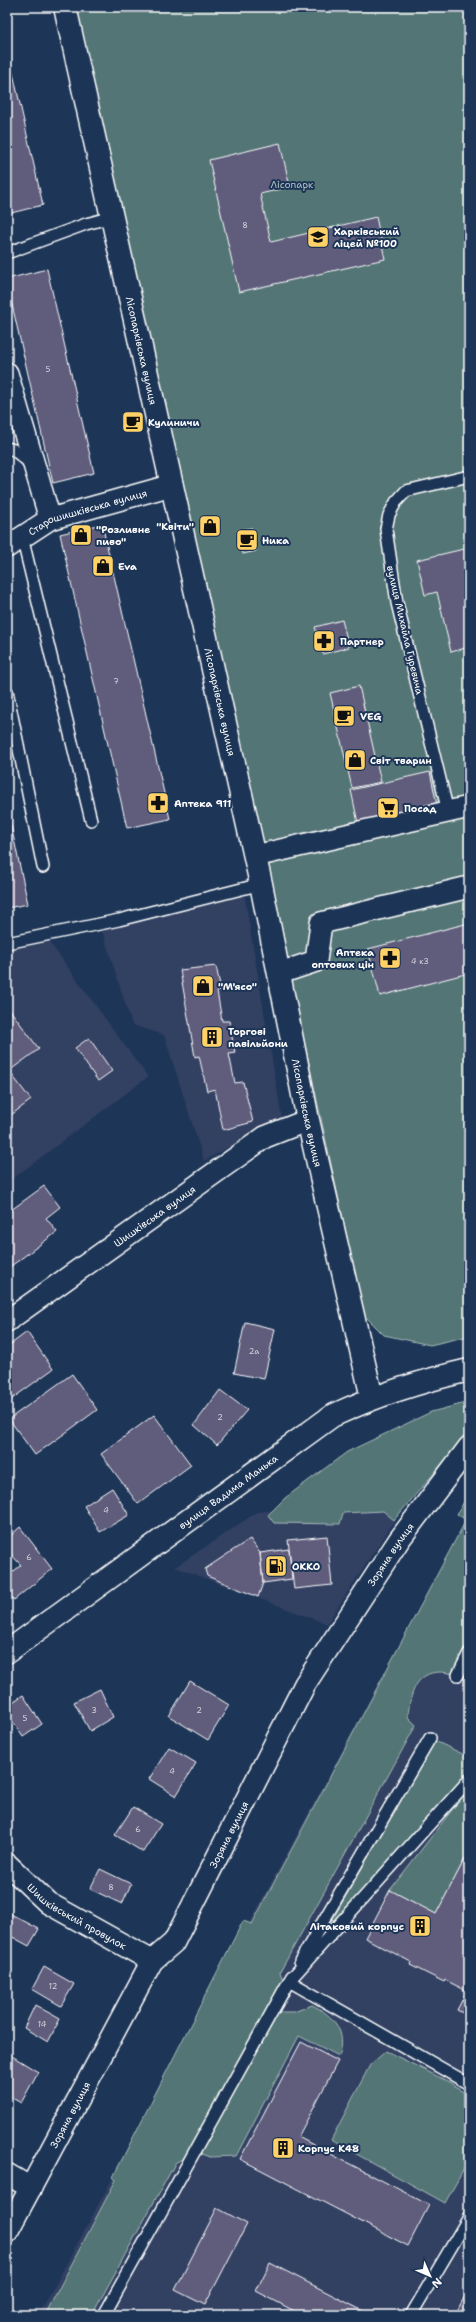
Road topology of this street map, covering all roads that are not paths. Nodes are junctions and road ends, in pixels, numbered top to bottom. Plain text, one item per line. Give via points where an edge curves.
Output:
1 (65, 7) edge
2 (112, 218) junction
3 (7, 253) edge
4 (7, 373) edge
5 (7, 448) edge
6 (35, 468) junction
7 (469, 476) edge
8 (172, 485) junction
9 (50, 519) junction
10 (14, 542) edge
11 (7, 691) edge
12 (469, 808) edge
13 (448, 812) junction
14 (91, 820) dead end
15 (255, 856) junction
16 (43, 867) dead end
17 (262, 884) junction
18 (469, 887) edge
19 (7, 942) edge
20 (280, 973) junction
21 (308, 1120) junction
22 (7, 1322) edge
23 (469, 1370) edge
24 (372, 1398) junction
25 (469, 1447) edge
26 (7, 1652) edge
27 (469, 1653) edge
28 (458, 1675) dead end
29 (430, 1738) dead end
30 (469, 1780) edge
31 (7, 1864) edge
32 (152, 1961) junction
33 (289, 1981) junction
34 (469, 2084) edge
35 (7, 2174) edge
36 (31, 2188) junction
37 (469, 2217) edge
38 (7, 2232) edge
39 (104, 2315) edge
40 (411, 2315) edge

1 - 2 street, Лісопарківська вулиця
2 - 3 lane via 86,224
2 - 8 street, Лісопарківська вулиця
4 - 6 street
5 - 6 lane via 14,450
6 - 9 street
7 - 13 lane, вулиця Михайла Гуревича via 406,491 389,515 386,529 397,602
8 - 9 street, Старошишківська вулиця
8 - 15 street, Лісопарківська вулиця
9 - 10 street, Старошишківська вулиця
10 - 14 lane
11 - 16 lane
12 - 13 street
13 - 15 street
15 - 17 street, Лісопарківська вулиця
17 - 19 lane via 119,920
17 - 20 street, Лісопарківська вулиця
18 - 20 street via 321,923 316,961
20 - 21 street, Лісопарківська вулиця
21 - 22 street, Шишківська вулиця via 265,1137 50,1295
21 - 24 street, Лісопарківська вулиця
23 - 24 street, вулиця Вадима Манька via 421,1381
24 - 26 street, вулиця Вадима Манька via 332,1416 310,1431
25 - 32 street, Зоряна вулиця via 399,1540 305,1684 174,1942
27 - 28 lane
29 - 33 lane
30 - 33 lane
31 - 32 street, Шишківський провулок via 48,1903
32 - 36 street, Зоряна вулиця
33 - 34 lane
33 - 39 lane
35 - 36 street
36 - 38 street, Зоряна вулиця
37 - 40 lane

